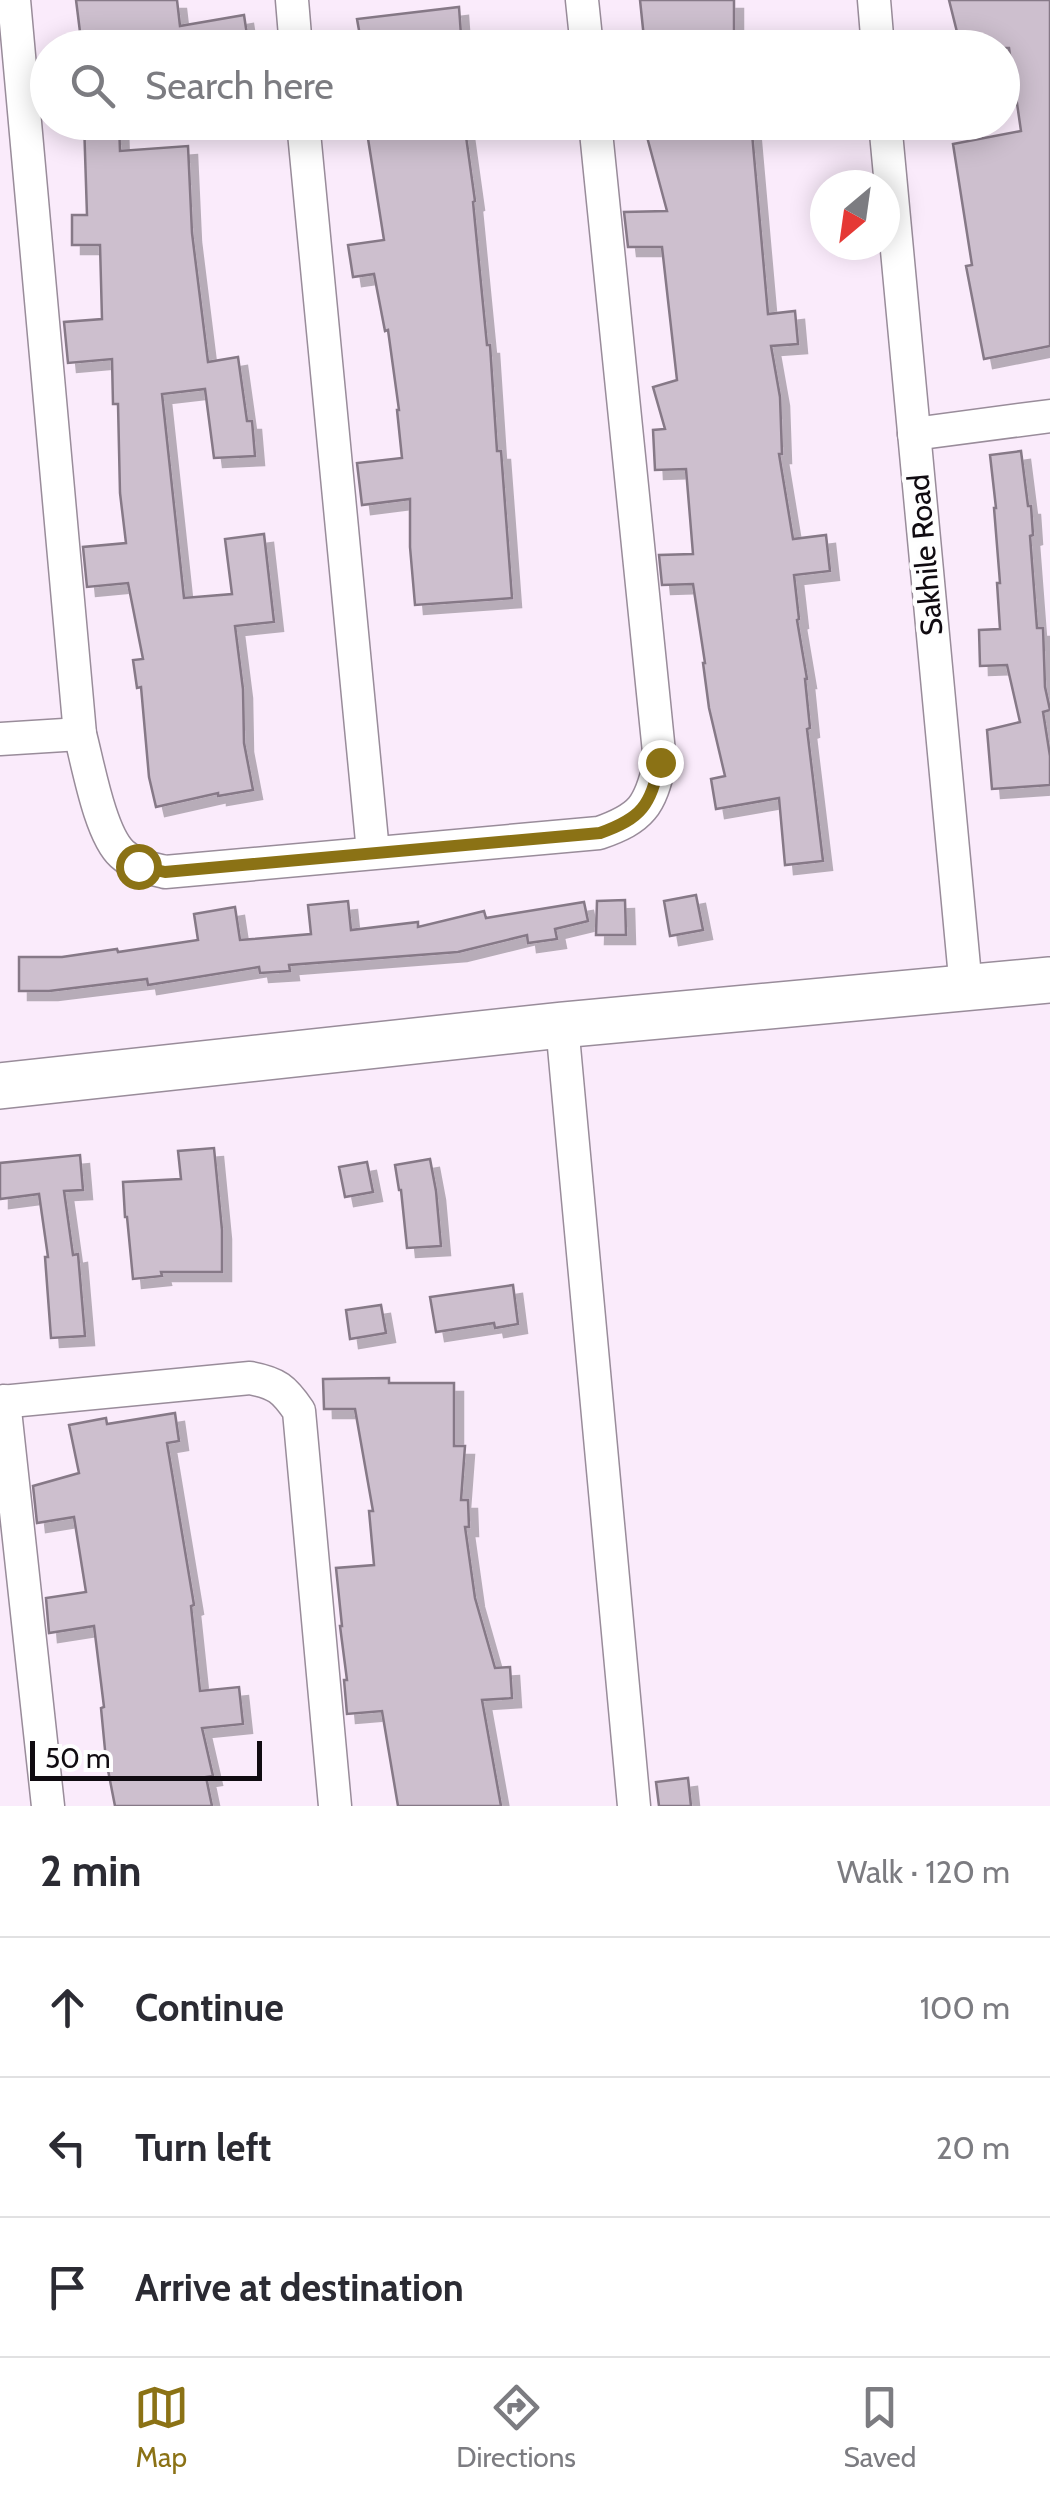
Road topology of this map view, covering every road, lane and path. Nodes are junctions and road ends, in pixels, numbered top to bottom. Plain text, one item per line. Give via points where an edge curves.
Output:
1 (14, 0) edge
2 (292, 0) edge
3 (582, 0) edge
4 (874, 0) edge
5 (294, 30) edge
6 (585, 30) edge
7 (876, 30) edge
8 (306, 140) edge
9 (597, 140) edge
10 (887, 140) edge
11 (1050, 416) edge
12 (914, 434) junction
13 (80, 734) junction
14 (0, 739) edge
15 (373, 852) junction
16 (1050, 980) edge
17 (966, 988) junction
18 (562, 1025) junction
19 (0, 1086) edge
20 (2, 1402) edge
21 (48, 1806) edge
22 (335, 1806) edge
23 (634, 1806) edge

1 - 13 street
2 - 5 street
3 - 6 street
4 - 7 street
8 - 15 street
9 - 15 street via 660,762 653,792 638,815 600,833
10 - 12 street, Sakhile Road
11 - 12 street
12 - 17 street, Sakhile Road
13 - 14 street
13 - 15 street via 108,838 138,866 165,872
16 - 17 street
17 - 18 street
18 - 19 street
18 - 23 street
20 - 21 street
20 - 22 street via 250,1378 285,1391 299,1411

